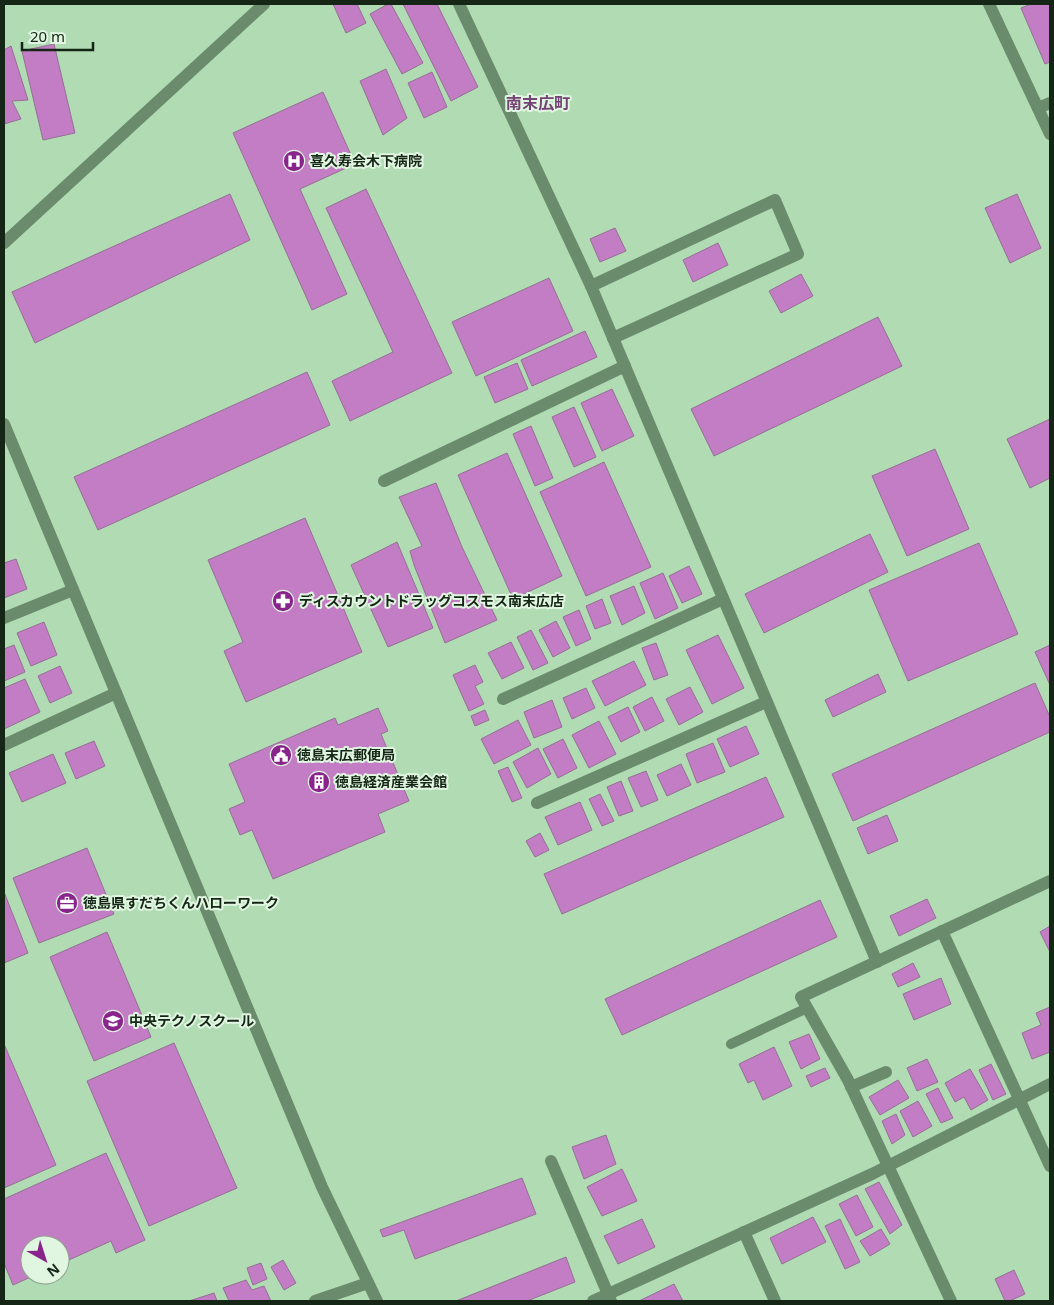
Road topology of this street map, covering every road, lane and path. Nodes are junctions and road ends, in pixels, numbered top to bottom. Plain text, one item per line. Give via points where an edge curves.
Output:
1 (264, 4) edge
2 (459, 4) edge
3 (989, 4) edge
4 (1050, 103) edge
5 (1038, 108) junction
6 (1050, 134) edge
7 (4, 243) edge
8 (591, 286) junction
9 (613, 338) junction
10 (625, 366) junction
11 (4, 424) edge
12 (384, 481) dead end
13 (73, 590) junction
14 (723, 599) junction
15 (4, 618) edge
16 (116, 693) junction
17 (503, 699) dead end
18 (766, 702) junction
19 (4, 745) edge
20 (537, 803) dead end
21 (1050, 881) edge
22 (942, 931) junction
23 (877, 962) junction
24 (807, 1008) junction
25 (731, 1044) dead end
26 (886, 1072) dead end
27 (1050, 1084) edge
28 (851, 1087) junction
29 (1019, 1099) junction
30 (551, 1161) dead end
31 (888, 1166) junction
32 (1050, 1166) edge
33 (744, 1232) junction
34 (368, 1282) junction
35 (609, 1298) edge
36 (315, 1301) edge
37 (377, 1301) edge
38 (593, 1301) edge
39 (775, 1301) edge
40 (951, 1301) edge

1 - 7 street
2 - 8 street
3 - 5 street
4 - 5 street
5 - 6 street
8 - 9 street
8 - 9 street via 774,200 798,254
9 - 10 street
10 - 12 street
10 - 14 street
11 - 13 street
13 - 15 street
13 - 16 street
14 - 17 street
14 - 18 street
16 - 19 street
16 - 34 street via 322,1187
18 - 20 street
18 - 23 street
21 - 22 street
22 - 23 street
22 - 29 street
23 - 24 street via 802,997
24 - 25 lane
24 - 28 street
26 - 28 street
27 - 29 street
28 - 31 street
29 - 31 street
29 - 32 street
30 - 35 street
31 - 33 street
31 - 40 street
33 - 35 street
33 - 39 street
34 - 36 street
34 - 37 street
35 - 38 street

